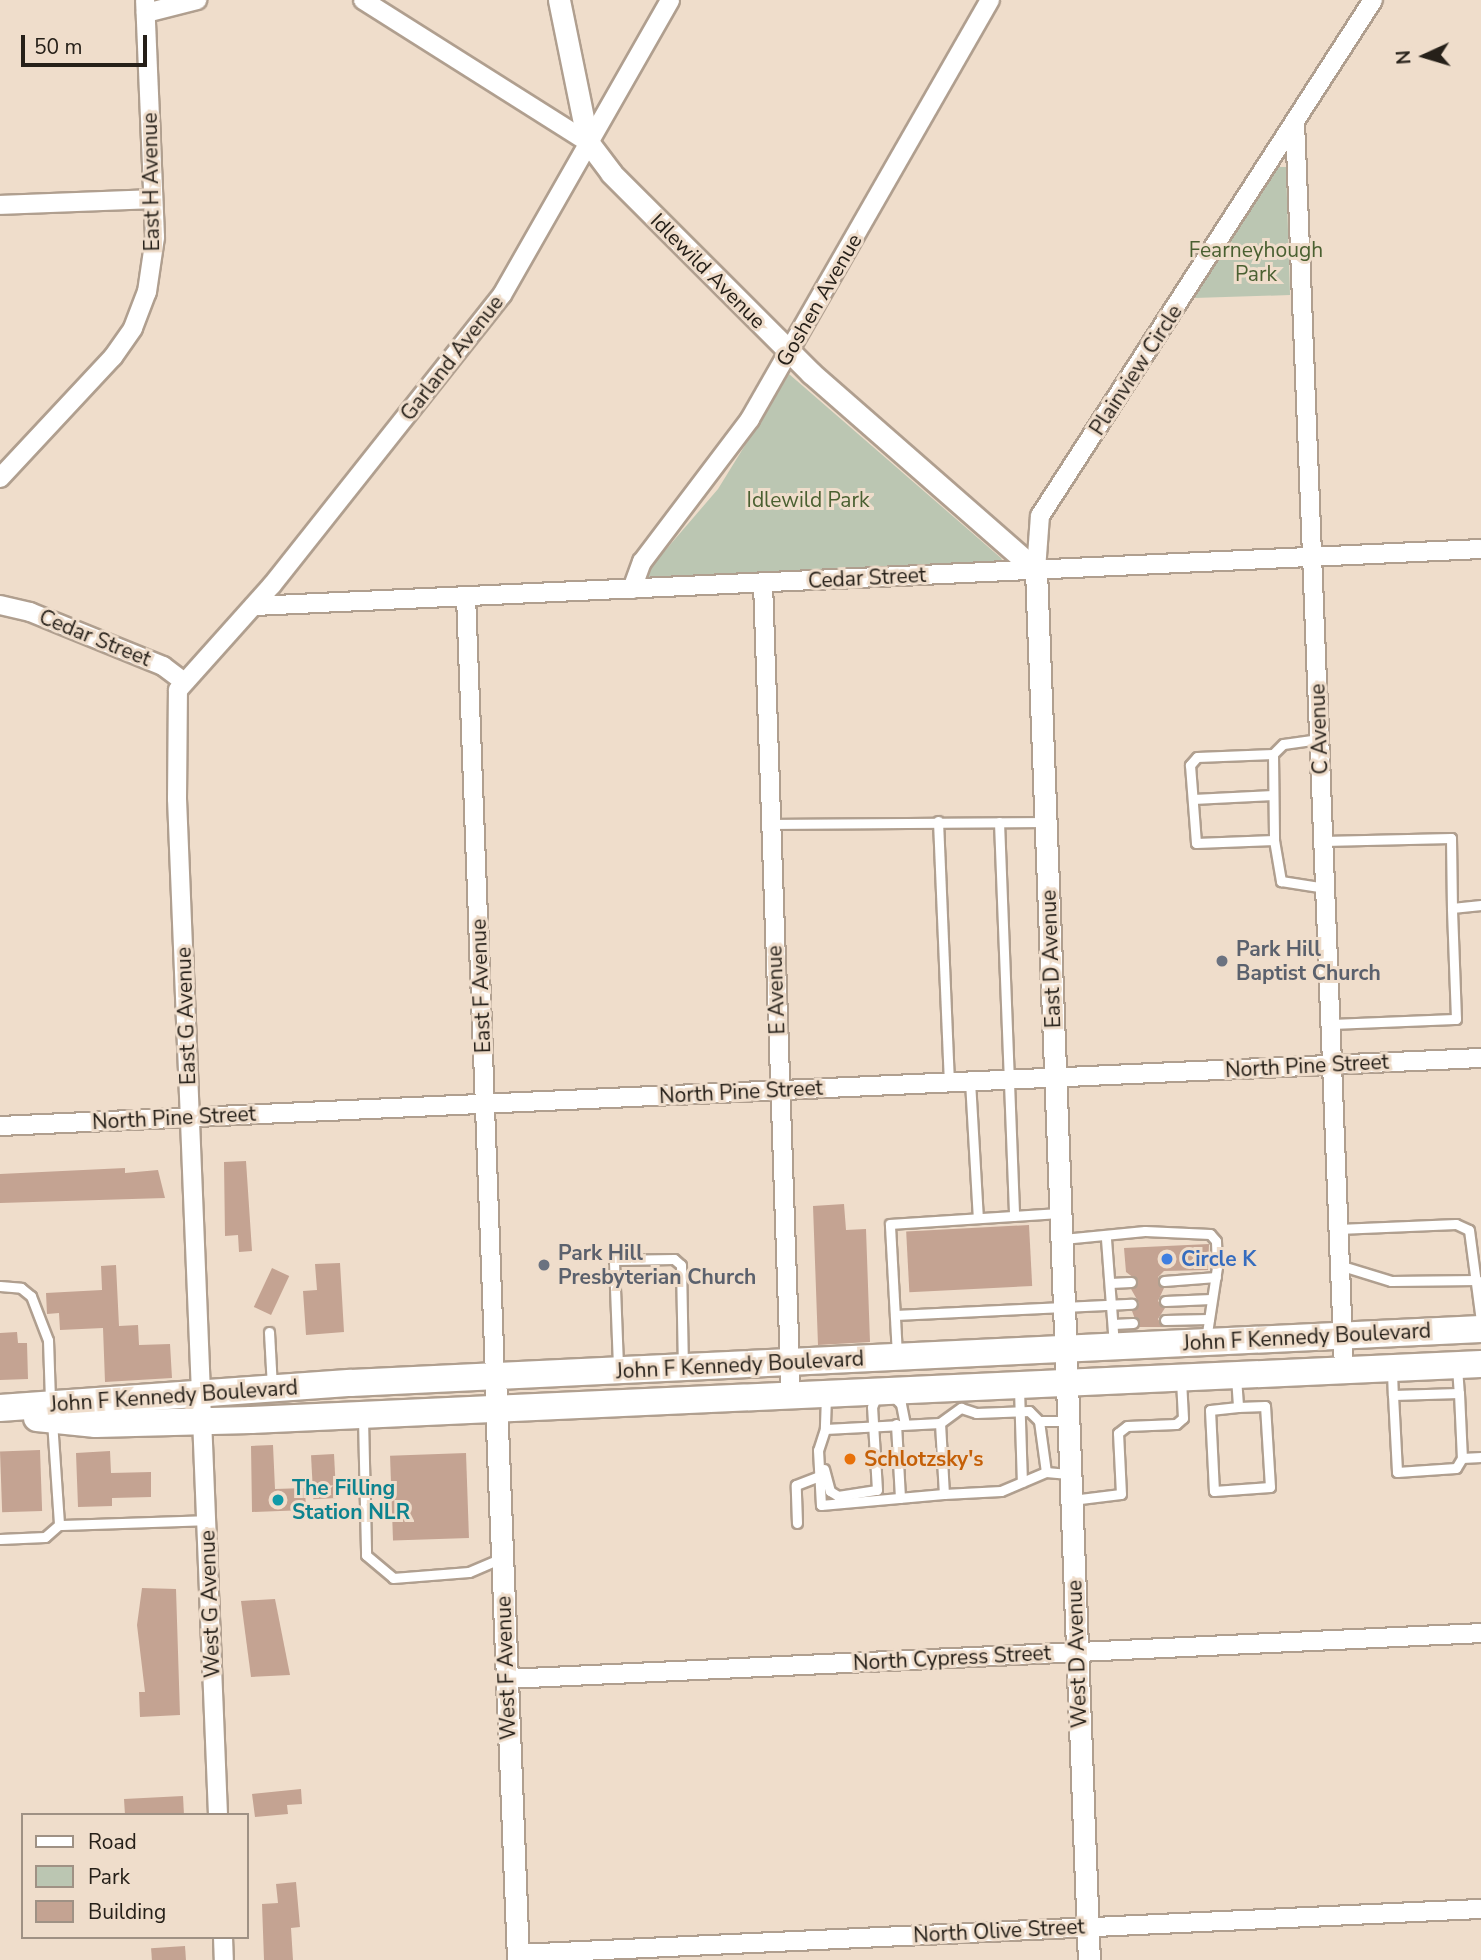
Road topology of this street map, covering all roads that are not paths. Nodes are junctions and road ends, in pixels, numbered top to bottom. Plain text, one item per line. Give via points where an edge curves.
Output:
1 (197, 0) edge
2 (363, 0) edge
3 (559, 0) edge
4 (670, 0) edge
5 (990, 0) edge
6 (1373, 0) edge
7 (146, 6) edge
8 (1295, 122) junction
9 (588, 142) junction
10 (153, 199) junction
11 (0, 205) edge
12 (789, 352) junction
13 (0, 478) edge
14 (1481, 549) edge
15 (1312, 557) junction
16 (1036, 570) junction
17 (763, 583) junction
18 (632, 589) junction
19 (466, 596) junction
20 (0, 606) edge
21 (254, 606) junction
22 (184, 682) junction
23 (1319, 739) junction
24 (1273, 754) junction
25 (1273, 795) junction
26 (1193, 799) junction
27 (938, 821) junction
28 (999, 822) junction
29 (1046, 822) junction
30 (771, 824) junction
31 (1274, 840) junction
32 (1323, 841) junction
33 (1325, 887) junction
34 (1481, 905) edge
35 (1452, 908) junction
36 (1330, 1024) junction
37 (1481, 1058) edge
38 (1331, 1065) junction
39 (1056, 1077) junction
40 (1007, 1079) junction
41 (970, 1081) junction
42 (949, 1082) junction
43 (779, 1090) junction
44 (485, 1103) junction
45 (191, 1117) junction
46 (0, 1126) edge
47 (1061, 1213) junction
48 (1014, 1216) junction
49 (978, 1218) junction
50 (1338, 1229) junction
51 (1106, 1238) junction
52 (1062, 1239) junction
53 (1339, 1265) junction
54 (1216, 1277) junction
55 (1477, 1280) junction
56 (1164, 1281) dead end
57 (1131, 1282) dead end
58 (1110, 1283) junction
59 (0, 1286) edge
60 (1211, 1300) junction
61 (1165, 1301) dead end
62 (1132, 1304) dead end
63 (1112, 1305) junction
64 (1065, 1307) junction
65 (895, 1315) junction
66 (1166, 1320) dead end
67 (1481, 1321) edge
68 (1133, 1323) dead end
69 (1481, 1329) edge
70 (1207, 1330) junction
71 (269, 1332) dead end
72 (1114, 1335) junction
73 (1342, 1336) junction
74 (1066, 1349) junction
75 (1469, 1364) edge
76 (791, 1365) junction
77 (683, 1367) junction
78 (1392, 1368) junction
79 (618, 1370) junction
80 (1344, 1370) junction
81 (886, 1371) junction
82 (1236, 1375) junction
83 (495, 1376) junction
84 (1181, 1378) junction
85 (1067, 1382) junction
86 (272, 1389) junction
87 (1459, 1393) junction
88 (201, 1394) junction
89 (826, 1394) junction
90 (1393, 1395) junction
91 (791, 1396) junction
92 (960, 1397) junction
93 (1019, 1397) junction
94 (0, 1408) edge
95 (1238, 1408) junction
96 (497, 1409) junction
97 (52, 1412) junction
98 (363, 1415) junction
99 (0, 1416) edge
100 (203, 1420) junction
101 (1039, 1421) junction
102 (1069, 1421) junction
103 (940, 1423) junction
104 (900, 1424) junction
105 (874, 1426) junction
106 (825, 1429) junction
107 (818, 1450) junction
108 (1481, 1457) edge
109 (1462, 1458) junction
110 (1045, 1472) junction
111 (1071, 1475) junction
112 (820, 1476) junction
113 (1022, 1482) junction
114 (944, 1494) junction
115 (901, 1498) junction
116 (1072, 1500) junction
117 (207, 1520) junction
118 (797, 1523) dead end
119 (59, 1525) junction
120 (0, 1539) edge
121 (502, 1558) junction
122 (1481, 1633) edge
123 (1077, 1651) junction
124 (507, 1679) junction
125 (218, 1813) edge
126 (1481, 1909) edge
127 (1088, 1927) junction
128 (223, 1939) edge
129 (518, 1957) edge
130 (224, 1960) edge
131 (1089, 1960) edge

1 - 7 street
2 - 9 street, Idlewild Avenue
3 - 9 street
4 - 9 street, Garland Avenue
5 - 12 street, Goshen Avenue
6 - 8 street, Plainview Circle
7 - 10 street, East H Avenue
8 - 15 street, C Avenue
8 - 16 street, Plainview Circle via 1040,516
9 - 12 street, Idlewild Avenue via 611,173
9 - 21 street, Garland Avenue via 502,296
10 - 11 street
10 - 13 street, East H Avenue via 154,252 133,328
12 - 16 street, Idlewild Avenue
12 - 18 street, Goshen Avenue via 718,467 642,562
14 - 15 street, Cedar Street
15 - 16 street, Cedar Street
15 - 23 street, C Avenue
16 - 17 street, Cedar Street
16 - 29 street, East D Avenue
17 - 18 street, Cedar Street
17 - 30 street, E Avenue
18 - 19 street, Cedar Street
19 - 21 street, Cedar Street
19 - 44 street, East F Avenue
20 - 22 street, Cedar Street via 30,612 163,666
21 - 22 street, Garland Avenue
22 - 45 street, East G Avenue via 175,703
23 - 24 lane via 1283,744
23 - 32 street, C Avenue
24 - 25 lane
24 - 26 lane via 1197,757 1190,765
25 - 26 lane
25 - 31 lane
26 - 31 lane via 1196,843
27 - 28 lane
27 - 30 lane
27 - 42 lane
28 - 29 lane
28 - 40 lane
29 - 39 street, East D Avenue
30 - 43 street, E Avenue
31 - 33 lane via 1281,881
32 - 33 street, C Avenue
32 - 35 lane via 1451,838
33 - 36 street, C Avenue
34 - 35 lane
35 - 36 lane via 1456,1019
36 - 38 street, C Avenue
37 - 38 street, North Pine Street
38 - 39 street, North Pine Street
38 - 50 street, C Avenue
39 - 40 street, North Pine Street
39 - 47 street, East D Avenue
40 - 41 street, North Pine Street
40 - 48 lane
41 - 42 street, North Pine Street
41 - 49 lane
42 - 43 street, North Pine Street
43 - 44 street, North Pine Street
43 - 76 street, E Avenue
44 - 45 street, North Pine Street
44 - 83 street, East F Avenue
45 - 46 street, North Pine Street
45 - 88 street, East G Avenue
47 - 48 lane
47 - 52 street, East D Avenue
48 - 49 lane
49 - 65 lane via 890,1224
50 - 53 street, C Avenue
50 - 55 lane via 1456,1224 1472,1239
51 - 52 lane
51 - 54 lane via 1145,1231 1210,1234 1216,1241
51 - 58 lane
52 - 64 street, East D Avenue
53 - 55 lane via 1391,1281
53 - 73 street, C Avenue
54 - 56 lane
54 - 60 lane
55 - 67 lane
57 - 58 lane
58 - 63 lane
59 - 97 lane via 21,1288 31,1296 48,1340
60 - 61 lane
60 - 70 lane
62 - 63 lane
63 - 64 lane
63 - 72 lane
64 - 65 lane
64 - 74 street, East D Avenue
65 - 81 lane
66 - 70 lane
68 - 72 lane
69 - 73 main road, John F Kennedy Boulevard
70 - 72 main road, John F Kennedy Boulevard
70 - 73 main road, John F Kennedy Boulevard
71 - 86 lane
72 - 74 main road, John F Kennedy Boulevard
73 - 80 street, C Avenue
74 - 81 main road, John F Kennedy Boulevard
74 - 85 street, West D Avenue
75 - 78 main road, John F Kennedy Boulevard
75 - 87 lane
76 - 77 main road, John F Kennedy Boulevard
76 - 81 main road, John F Kennedy Boulevard
76 - 91 street, E Avenue
77 - 79 main road, John F Kennedy Boulevard
77 - 79 lane via 681,1265 674,1259 614,1261
78 - 80 main road, John F Kennedy Boulevard
78 - 90 lane
79 - 83 main road, John F Kennedy Boulevard
80 - 82 main road, John F Kennedy Boulevard
81 - 89 main road, John F Kennedy Boulevard
81 - 92 main road, John F Kennedy Boulevard
81 - 104 lane via 901,1404
81 - 105 lane via 872,1407
82 - 84 main road, John F Kennedy Boulevard
82 - 95 lane
83 - 86 main road, John F Kennedy Boulevard
83 - 96 street, West F Avenue
84 - 85 main road, John F Kennedy Boulevard
84 - 116 lane via 1183,1418 1176,1424 1127,1426 1118,1433 1121,1494
85 - 93 main road, John F Kennedy Boulevard
85 - 102 street, West D Avenue
86 - 88 main road, John F Kennedy Boulevard
87 - 90 lane
87 - 109 lane
88 - 97 main road, John F Kennedy Boulevard
88 - 100 street, West G Avenue
89 - 91 main road, John F Kennedy Boulevard
89 - 106 lane
90 - 109 lane via 1396,1472 1455,1468
91 - 96 main road, John F Kennedy Boulevard
92 - 93 main road, John F Kennedy Boulevard
92 - 103 lane
93 - 101 lane
93 - 113 lane
94 - 97 main road, John F Kennedy Boulevard
95 - 95 lane via 1210,1410 1214,1491 1270,1487 1265,1406
96 - 98 main road, John F Kennedy Boulevard
96 - 121 street, West F Avenue
97 - 99 main road, John F Kennedy Boulevard
97 - 100 main road, John F Kennedy Boulevard
97 - 119 lane
98 - 100 main road, John F Kennedy Boulevard
98 - 121 lane via 366,1555 393,1578 469,1572
100 - 117 street, West G Avenue
101 - 102 lane
101 - 110 lane
102 - 111 street, West D Avenue
103 - 104 lane
103 - 114 lane
104 - 105 lane
104 - 115 lane
105 - 106 lane
105 - 107 lane via 877,1490 838,1496 830,1491
106 - 107 lane
107 - 112 lane
108 - 109 lane
110 - 111 lane
110 - 113 lane
111 - 116 street, West D Avenue
112 - 115 lane via 821,1505
112 - 118 lane via 796,1485
113 - 114 lane via 1001,1491
114 - 115 lane
116 - 123 street, West D Avenue
117 - 119 lane
117 - 125 street, West G Avenue
119 - 120 lane via 45,1537
121 - 124 street, West F Avenue
122 - 123 street, North Cypress Street
123 - 124 street, North Cypress Street
123 - 127 street, West D Avenue
124 - 129 street, West F Avenue
126 - 127 street, North Olive Street
127 - 129 street, North Olive Street
127 - 131 street, West D Avenue
128 - 130 street

